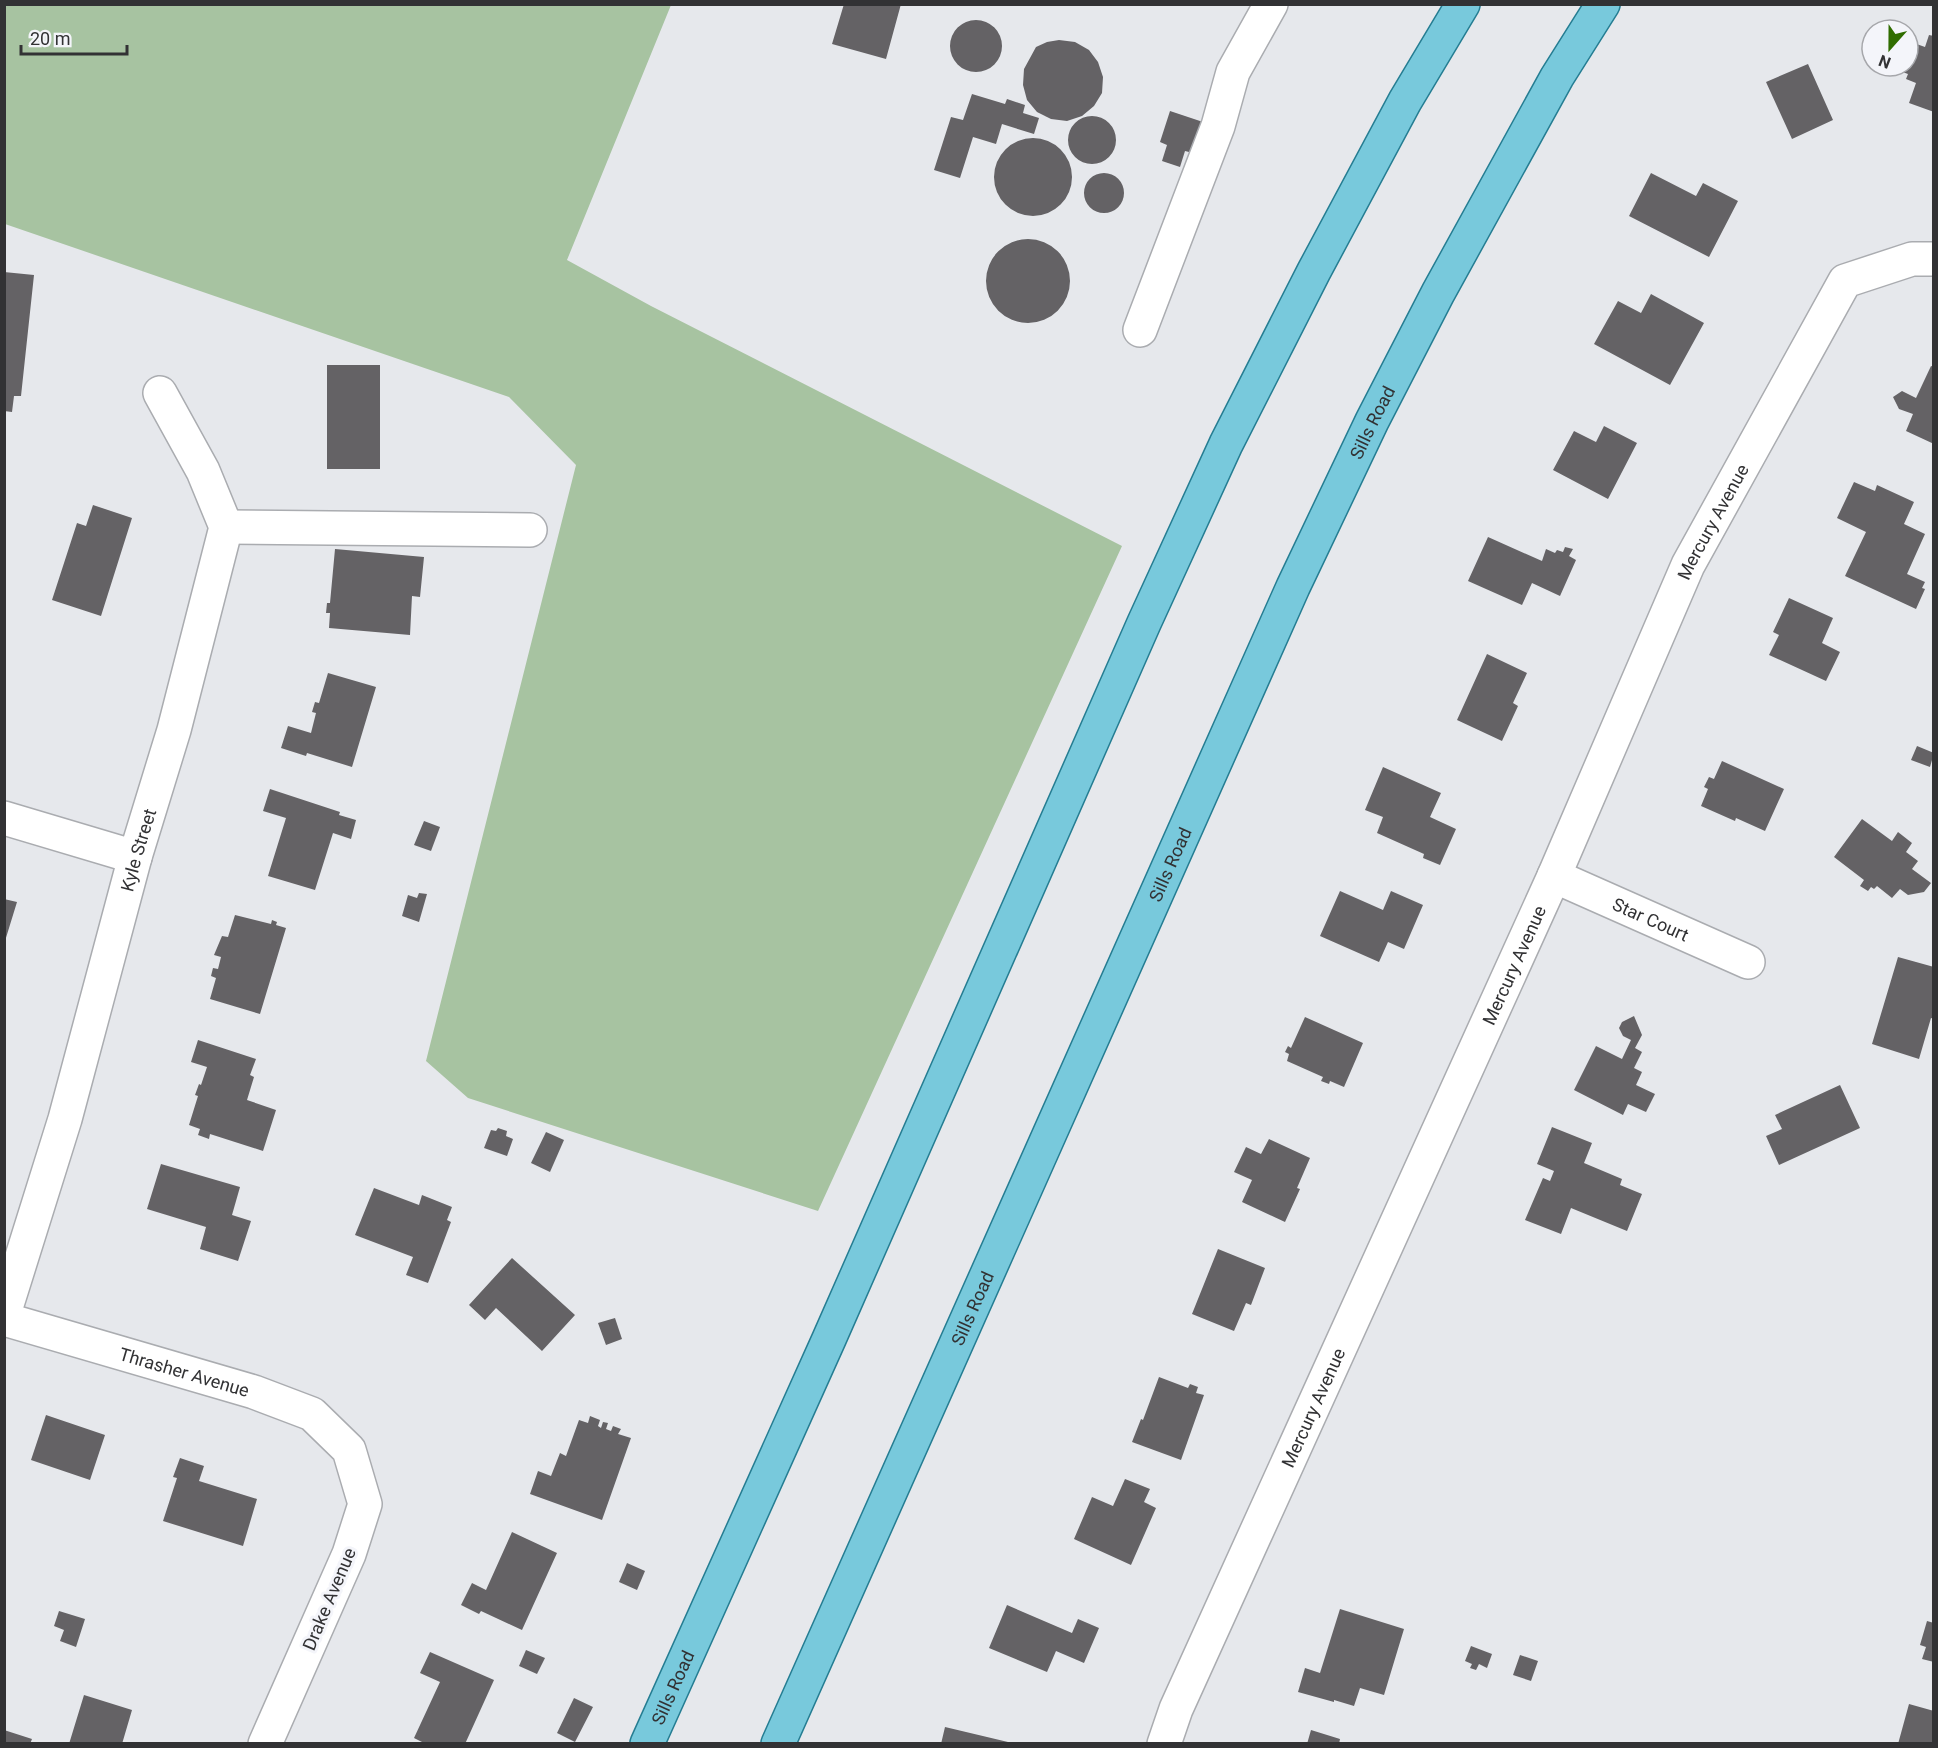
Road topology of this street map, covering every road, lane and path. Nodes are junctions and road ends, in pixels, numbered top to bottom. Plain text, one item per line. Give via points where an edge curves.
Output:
1 (1271, 4) edge
2 (1449, 4) edge
3 (1463, 4) edge
4 (1603, 4) edge
5 (1617, 4) edge
6 (1557, 77) junction
7 (1405, 101) junction
8 (1934, 259) edge
9 (1140, 330) dead end
10 (160, 393) dead end
11 (226, 527) junction
12 (530, 531) dead end
13 (4, 818) edge
14 (135, 857) junction
15 (1554, 876) junction
16 (1748, 962) dead end
17 (4, 1314) edge
18 (4, 1320) edge
19 (349, 1450) joint
20 (665, 1706) junction
21 (265, 1743) edge
22 (647, 1743) edge
23 (654, 1743) edge
24 (778, 1743) edge
25 (1164, 1743) edge

1 - 9 street via 1233,72 1218,126
2 - 7 main road
3 - 7 main road, Sills Road
4 - 6 main road, Sills Road
5 - 6 main road
6 - 24 main road, Sills Road via 1438,292 1293,586
7 - 20 main road, Sills Road via 1226,444
8 - 15 street, Mercury Avenue via 1912,259 1845,281 1688,565
10 - 11 street via 203,471
11 - 12 street
11 - 14 street, Kyle Street via 174,730
13 - 14 street
14 - 17 street, Kyle Street via 65,1119
15 - 16 street, Star Court
15 - 25 street, Mercury Avenue via 1176,1709
18 - 19 street, Thrasher Avenue via 254,1392 312,1414
19 - 21 street, Drake Avenue via 365,1504 350,1554
20 - 22 main road, Sills Road
20 - 23 main road

